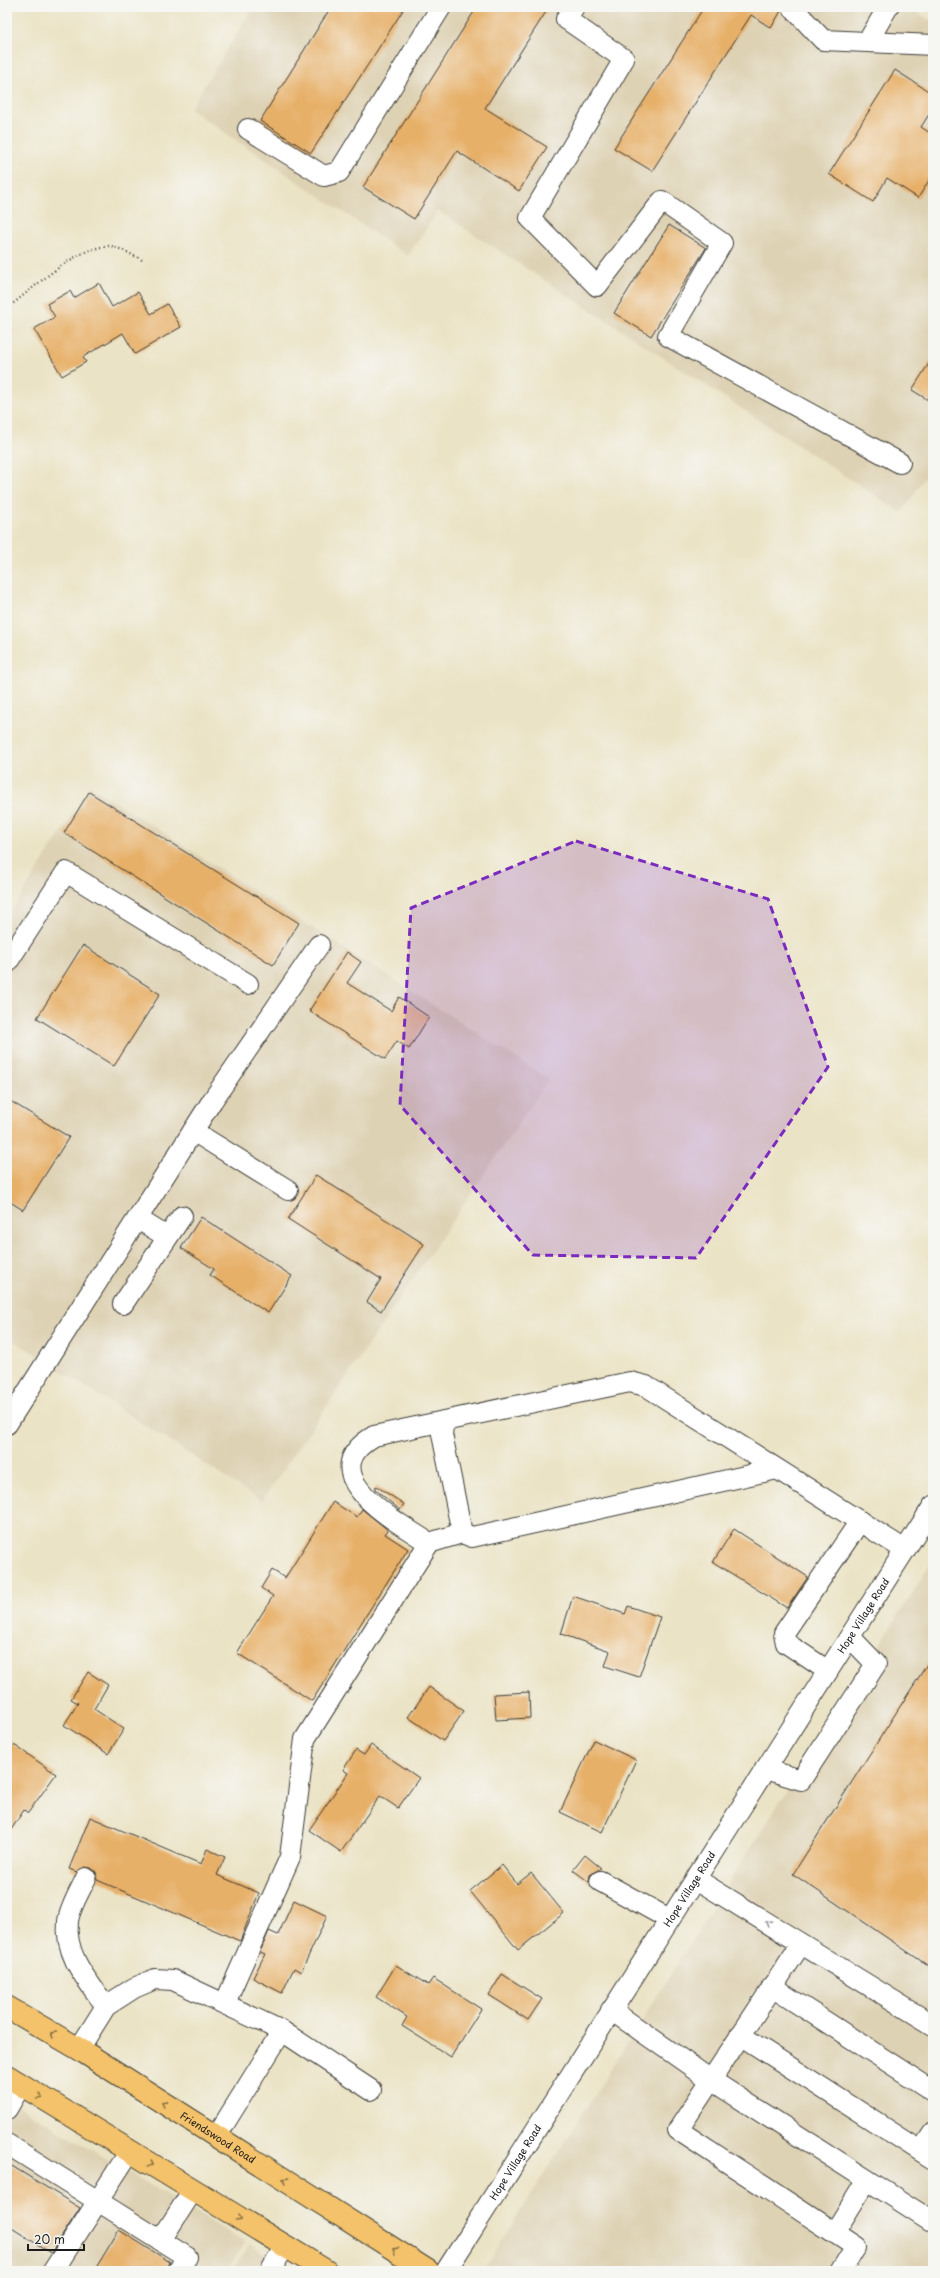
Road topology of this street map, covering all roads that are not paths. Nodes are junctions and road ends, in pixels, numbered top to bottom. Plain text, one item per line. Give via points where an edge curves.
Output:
1 (441, 7) edge
2 (574, 7) edge
3 (792, 7) edge
4 (888, 7) edge
5 (868, 41) junction
6 (933, 45) edge
7 (248, 129) dead end
8 (900, 463) dead end
9 (319, 945) dead end
10 (7, 963) edge
11 (248, 984) dead end
12 (193, 1132) junction
13 (288, 1190) dead end
14 (182, 1216) dead end
15 (138, 1219) junction
16 (167, 1238) junction
17 (123, 1304) dead end
18 (444, 1421) junction
19 (7, 1424) edge
20 (777, 1469) junction
21 (933, 1506) edge
22 (860, 1521) junction
23 (462, 1533) junction
24 (429, 1543) junction
25 (905, 1550) junction
26 (850, 1637) junction
27 (828, 1671) junction
28 (765, 1769) junction
29 (86, 1878) dead end
30 (696, 1879) junction
31 (600, 1881) dead end
32 (669, 1919) junction
33 (801, 1944) junction
34 (772, 1986) junction
35 (225, 2003) junction
36 (106, 2006) junction
37 (7, 2007) edge
38 (611, 2010) junction
39 (933, 2025) edge
40 (282, 2031) junction
41 (740, 2035) junction
42 (78, 2049) junction
43 (14, 2080) edge
44 (711, 2080) junction
45 (371, 2090) dead end
46 (933, 2091) edge
47 (7, 2109) edge
48 (933, 2133) edge
49 (216, 2137) junction
50 (7, 2144) edge
51 (130, 2151) junction
52 (927, 2155) edge
53 (867, 2180) junction
54 (193, 2190) junction
55 (98, 2201) junction
56 (933, 2222) edge
57 (834, 2233) junction
58 (161, 2240) junction
59 (285, 2246) junction
60 (53, 2271) edge
61 (178, 2271) edge
62 (270, 2271) edge
63 (326, 2271) edge
64 (428, 2271) edge
65 (446, 2271) edge
66 (840, 2271) edge

1 - 7 street via 339,172 324,176
2 - 8 street via 566,19 624,59 530,218 597,286 662,200 722,243 668,336
3 - 5 street via 823,40
4 - 5 street
5 - 6 street
9 - 12 street
10 - 11 street via 66,872
12 - 13 street
12 - 15 street
14 - 16 street
15 - 16 street
15 - 19 street
16 - 17 street
18 - 20 street via 630,1382 646,1386
18 - 23 street via 442,1434
18 - 24 street via 374,1436 364,1442 351,1464 351,1476 366,1499
20 - 22 street
20 - 23 street via 472,1537
21 - 25 street, Hope Village Road
22 - 25 street
22 - 27 street via 784,1633 786,1642
23 - 24 street
24 - 35 street via 305,1739 290,1857
25 - 26 street, Hope Village Road
26 - 27 street, Hope Village Road
26 - 28 street via 876,1664 801,1780
27 - 28 street, Hope Village Road
28 - 30 street, Hope Village Road
29 - 36 street via 68,1920 69,1939 75,1964
30 - 32 street, Hope Village Road
33 -> 30 street
31 - 32 street
32 - 38 street, Hope Village Road
33 - 34 street
33 - 39 street
34 - 41 street
34 - 46 street
35 - 36 street via 173,1980 155,1979 134,1988
35 - 40 street
36 - 42 street
42 -> 37 main road, Friendswood Road
38 - 44 street
38 - 65 street, Hope Village Road
40 - 45 street
40 - 49 street
41 - 44 street
41 - 52 street
49 -> 42 main road, Friendswood Road
43 - 47 street
43 -> 51 main road
44 - 53 street
44 - 57 street via 678,2130
48 - 52 street
64 -> 49 main road, Friendswood Road
50 - 55 street
51 -> 54 main road
51 - 55 street
53 - 56 street
53 - 57 street
54 - 58 street
54 -> 59 main road
55 - 58 street
55 - 60 street
57 - 66 street via 856,2247
58 - 61 street via 187,2257
59 - 62 street
59 - 63 main road

